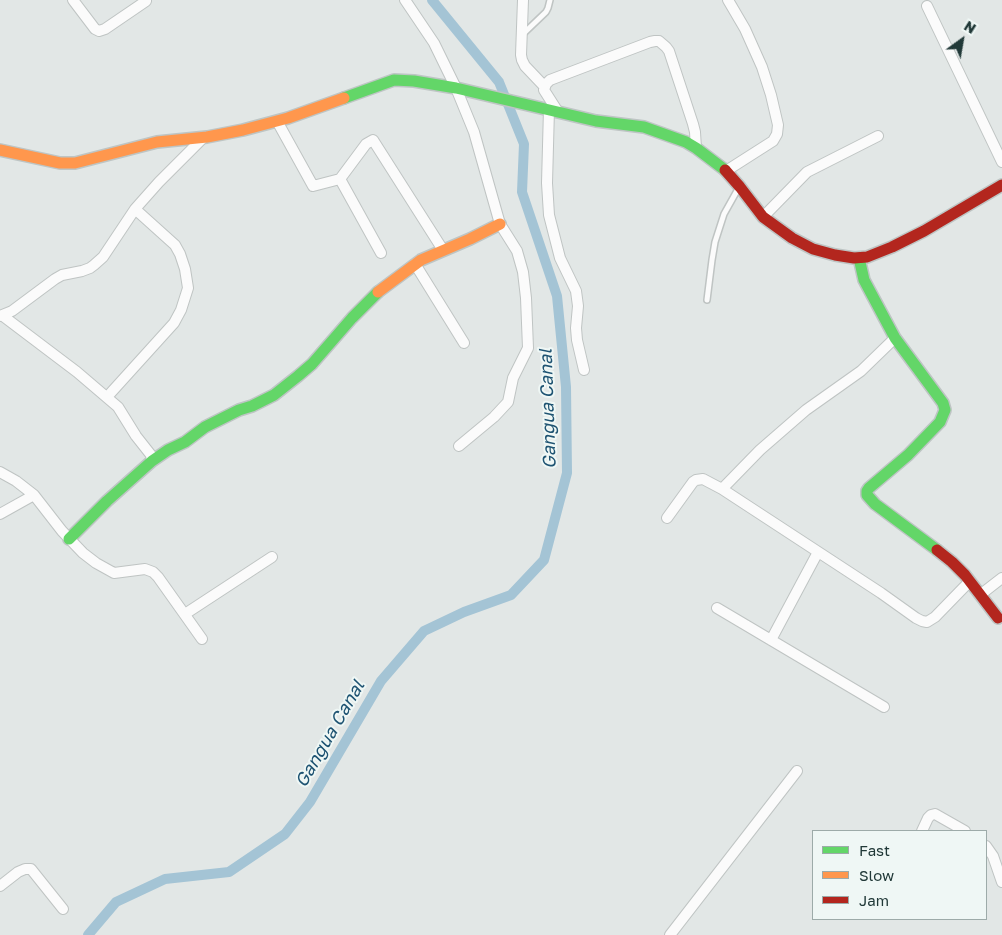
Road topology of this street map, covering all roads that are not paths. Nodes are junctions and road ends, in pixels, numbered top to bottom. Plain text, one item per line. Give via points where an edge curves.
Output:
1 (73, 0) edge
2 (404, 0) edge
3 (523, 0) edge
4 (550, 0) edge
5 (146, 1) edge
6 (730, 1) edge
7 (927, 6) dead end
8 (522, 34) junction
9 (544, 86) junction
10 (456, 88) junction
11 (549, 110) junction
12 (277, 121) junction
13 (878, 136) dead end
14 (204, 138) junction
15 (696, 148) junction
16 (0, 150) edge
17 (1002, 162) edge
18 (726, 171) junction
19 (340, 179) junction
20 (1002, 185) edge
21 (740, 187) junction
22 (135, 209) junction
23 (764, 217) junction
24 (500, 224) junction
25 (443, 250) junction
26 (381, 253) dead end
27 (859, 258) junction
28 (415, 264) junction
29 (707, 300) dead end
30 (1, 316) edge
31 (895, 338) junction
32 (464, 344) dead end
33 (584, 370) dead end
34 (107, 397) junction
35 (459, 446) dead end
36 (152, 461) junction
37 (0, 472) edge
38 (722, 490) junction
39 (34, 496) junction
40 (0, 514) edge
41 (667, 518) dead end
42 (70, 539) junction
43 (818, 552) junction
44 (272, 557) dead end
45 (1002, 578) edge
46 (970, 581) junction
47 (980, 595) junction
48 (717, 608) dead end
49 (185, 614) junction
50 (998, 618) dead end
51 (202, 639) dead end
52 (771, 640) junction
53 (884, 707) dead end
54 (797, 771) dead end
55 (922, 830) edge
56 (963, 830) edge
57 (987, 847) edge
58 (1002, 882) edge
59 (0, 886) edge
60 (63, 909) dead end
61 (670, 935) edge

1 - 5 street via 98,31
2 - 10 street via 434,43
3 - 8 street
4 - 8 lane via 546,12
6 - 18 street via 762,67 778,125 773,141
7 - 17 street
8 - 9 street via 522,60
9 - 11 street
9 - 15 street via 550,80 659,41 669,51 693,124
10 - 11 street
10 - 12 street via 394,80
10 - 24 street via 474,132
11 - 15 street via 596,121 644,127
11 - 33 street via 549,215 560,258 576,291 577,340
12 - 14 street
12 - 19 street via 313,186
13 - 23 street via 808,172
14 - 16 street via 157,142 74,163
14 - 22 street
15 - 18 street
18 - 21 street
19 - 25 street via 366,144 373,140
19 - 26 street
20 - 27 street via 924,231 892,247
21 - 23 street
21 - 29 lane via 724,214 715,242
22 - 30 street via 94,265 62,275
22 - 34 street via 175,245 185,269 188,288 174,322
23 - 27 street via 792,238 814,249 835,256
24 - 25 street
24 - 35 street via 517,251 523,272 528,348 513,378 508,402
25 - 28 street
27 - 31 street via 864,280
28 - 32 street
28 - 36 street via 381,288 312,364 274,395 205,427
30 - 34 street
31 - 38 street via 861,371 806,410 760,450
31 - 46 street via 945,410 940,422 869,488 867,495 952,562
34 - 36 street via 118,406
36 - 42 street
37 - 39 street
38 - 41 street via 703,479 696,480
38 - 43 street
39 - 40 street
39 - 42 street
42 - 49 street via 83,553 114,573 145,569 153,572
43 - 46 street via 922,621 928,622 935,617
43 - 52 street
44 - 49 street
45 - 47 street
46 - 47 street
47 - 50 street
48 - 52 street
49 - 51 street
52 - 53 street
54 - 61 street
55 - 56 street via 928,818 935,814
57 - 58 street
59 - 60 street via 18,872 31,869

